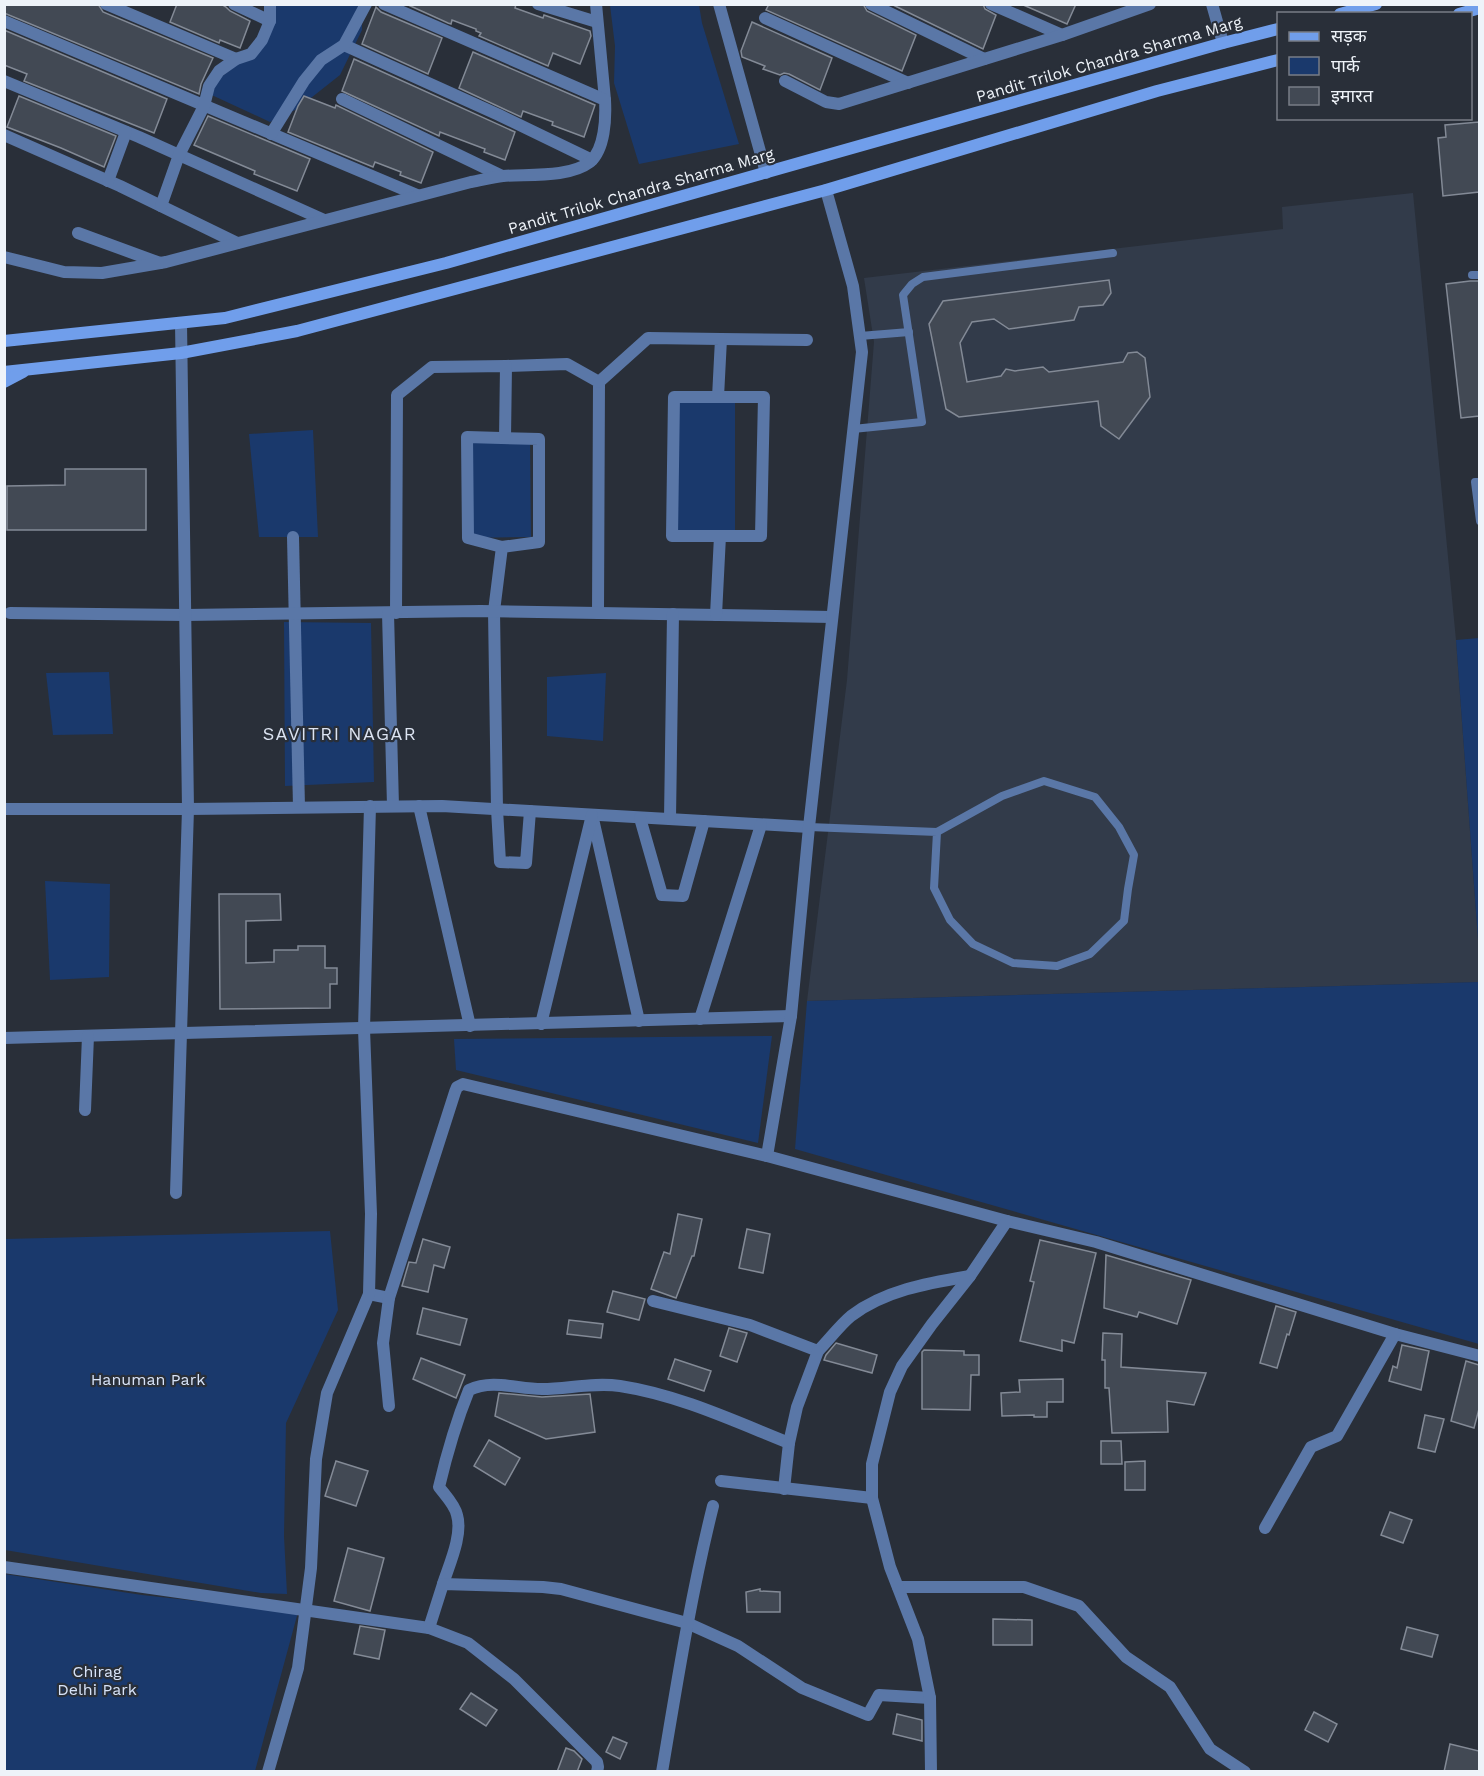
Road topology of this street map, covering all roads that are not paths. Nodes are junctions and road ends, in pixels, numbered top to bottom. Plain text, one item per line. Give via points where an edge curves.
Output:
1 (106, 4) edge
2 (234, 4) edge
3 (270, 4) edge
4 (366, 4) edge
5 (384, 4) edge
6 (538, 4) edge
7 (596, 4) edge
8 (719, 4) edge
9 (871, 4) edge
10 (991, 4) edge
11 (1212, 4) edge
12 (1376, 4) edge
13 (1143, 6) edge
14 (1347, 12) edge
15 (765, 18) dead end
16 (4, 21) edge
17 (270, 21) junction
18 (597, 22) junction
19 (1277, 29) edge
20 (1062, 35) junction
21 (1223, 43) junction
22 (344, 45) junction
23 (236, 59) junction
24 (984, 59) junction
25 (1277, 60) edge
26 (4, 81) edge
27 (785, 81) dead end
28 (908, 83) junction
29 (342, 99) dead end
30 (605, 100) junction
31 (204, 106) junction
32 (126, 132) junction
33 (271, 134) junction
34 (4, 135) edge
35 (179, 154) junction
36 (592, 160) junction
37 (766, 173) junction
38 (502, 176) junction
39 (108, 181) junction
40 (826, 190) junction
41 (417, 195) junction
42 (161, 206) junction
43 (324, 220) junction
44 (78, 233) dead end
45 (237, 243) junction
46 (1113, 254) dead end
47 (4, 257) edge
48 (161, 263) junction
49 (181, 323) junction
50 (909, 332) junction
51 (860, 336) junction
52 (721, 339) junction
53 (4, 340) edge
54 (807, 340) dead end
55 (181, 353) junction
56 (506, 366) junction
57 (30, 369) junction
58 (4, 372) edge
59 (4, 382) edge
60 (599, 382) junction
61 (718, 397) junction
62 (853, 429) junction
63 (505, 438) junction
64 (1479, 482) edge
65 (1479, 521) edge
66 (720, 536) junction
67 (293, 537) dead end
68 (502, 547) junction
69 (494, 611) junction
70 (10, 613) dead end
71 (392, 613) junction
72 (598, 613) junction
73 (295, 614) junction
74 (674, 614) junction
75 (185, 615) junction
76 (716, 615) junction
77 (831, 617) junction
78 (370, 806) junction
79 (393, 806) junction
80 (419, 806) junction
81 (299, 807) junction
82 (4, 809) edge
83 (188, 809) junction
84 (497, 809) junction
85 (530, 811) junction
86 (592, 815) junction
87 (640, 818) junction
88 (670, 819) junction
89 (704, 821) junction
90 (761, 825) junction
91 (809, 827) junction
92 (937, 832) junction
93 (791, 1016) junction
94 (700, 1019) junction
95 (639, 1021) junction
96 (541, 1024) junction
97 (470, 1026) junction
98 (364, 1029) junction
99 (181, 1033) junction
100 (88, 1036) junction
101 (4, 1038) edge
102 (85, 1110) dead end
103 (767, 1156) junction
104 (176, 1193) dead end
105 (1007, 1221) junction
106 (970, 1276) junction
107 (369, 1294) junction
108 (389, 1298) junction
109 (654, 1301) dead end
110 (1395, 1334) junction
111 (818, 1351) junction
112 (1479, 1356) edge
113 (388, 1406) dead end
114 (789, 1443) junction
115 (721, 1481) dead end
116 (784, 1489) junction
117 (872, 1498) junction
118 (713, 1506) dead end
119 (1265, 1528) dead end
120 (4, 1567) edge
121 (443, 1584) junction
122 (898, 1587) junction
123 (306, 1610) junction
124 (687, 1623) junction
125 (429, 1628) junction
126 (930, 1698) junction
127 (268, 1772) edge
128 (597, 1772) edge
129 (662, 1772) edge
130 (931, 1772) edge
131 (1245, 1772) edge

1 - 23 street
2 - 17 street
3 - 17 street
4 - 22 street
5 - 30 street
6 - 18 street
7 - 18 street
8 - 37 street
9 - 24 street
10 - 20 street
11 - 21 street
12 - 14 main road
13 - 20 street
15 - 28 street
16 - 31 street
17 - 23 street via 251,54
18 - 30 street
19 - 21 main road, Pandit Trilok Chandra Sharma Marg
20 - 24 street
21 - 37 main road, Pandit Trilok Chandra Sharma Marg
22 - 33 street via 321,60
22 - 36 street
23 - 31 street via 219,71 209,86
24 - 28 street
25 - 40 main road via 1157,90
26 - 32 street
27 - 28 street via 826,102 839,104
29 - 38 street
30 - 36 street via 602,141
31 - 33 street
31 - 35 street
32 - 35 street
32 - 39 street
33 - 41 street
34 - 39 street
35 - 42 street
35 - 43 street
36 - 38 street via 570,171
37 - 49 main road, Pandit Trilok Chandra Sharma Marg via 446,263 225,318
38 - 41 street
39 - 42 street
40 - 51 street via 853,286
40 - 55 main road via 297,331
41 - 43 street
42 - 45 street
43 - 45 street
44 - 48 street
45 - 48 street
46 - 50 lane via 923,276 903,295
47 - 48 street via 64,272 102,273
49 - 53 main road, Pandit Trilok Chandra Sharma Marg
49 - 55 street
50 - 51 lane
50 - 62 lane via 922,422
51 - 62 street via 862,352
52 - 54 street
52 - 60 street via 648,338
52 - 61 street
55 - 57 main road
55 - 75 street
56 - 60 street via 567,364
56 - 63 street
56 - 71 street via 432,367 397,395
57 - 58 main road
57 - 59 main road
60 - 72 street
61 - 66 street via 764,397 761,536
61 - 66 street via 674,397 672,536
62 - 77 street
63 - 68 street via 467,437 468,538
63 - 68 street via 539,439 539,542
64 - 65 lane via 1475,482
66 - 76 street
67 - 73 street
68 - 69 street
69 - 71 street
69 - 72 street
69 - 84 street
70 - 75 street
71 - 73 street
71 - 79 street
72 - 74 street
73 - 75 street
73 - 81 street
74 - 76 street
74 - 88 street
75 - 83 street
76 - 77 street
77 - 91 street
78 - 79 street
78 - 81 street
78 - 98 street
79 - 80 street
80 - 84 street
80 - 97 street
81 - 83 street
82 - 83 street
83 - 99 street
84 - 85 street
84 - 85 street via 500,862 526,864
85 - 86 street
86 - 87 street
86 - 95 street
86 - 96 street
87 - 88 street
87 - 89 street via 662,895 684,896
88 - 89 street
89 - 90 street
90 - 91 street
90 - 94 street
91 - 92 lane
91 - 93 street
92 - 92 lane via 934,888 950,920 973,944 1013,963 1057,966 1090,954 1124,921 1134,855 1119,827 1095,797 1044,781 1002,796
93 - 94 street
93 - 103 street
94 - 95 street
95 - 96 street
96 - 97 street
97 - 98 street
98 - 99 street
98 - 107 street via 371,1214
99 - 100 street
99 - 104 street
100 - 101 street
100 - 102 street
103 - 105 street
103 - 108 street via 463,1084 455,1092
105 - 106 street
105 - 110 street via 1096,1242
106 - 111 street via 886,1295 850,1317
106 - 117 street via 902,1366 890,1392 872,1464
107 - 108 street
107 - 123 street via 327,1393 316,1459
108 - 113 street via 383,1343
109 - 111 street via 750,1325
110 - 112 street
110 - 119 street via 1337,1437 1311,1447
111 - 114 street via 797,1407
114 - 116 street
114 - 121 street via 692,1403 618,1385 476,1387 469,1390 450,1439 439,1487 457,1514 458,1528
115 - 116 street
116 - 117 street
117 - 122 street
118 - 124 street
120 - 123 street
121 - 124 street via 561,1589
121 - 125 street
122 - 126 street via 918,1639
122 - 131 street via 1024,1587 1079,1606 1126,1657 1170,1687 1210,1749
123 - 125 street
123 - 127 street via 298,1668
124 - 126 street via 738,1646 802,1688 868,1715 879,1695
124 - 129 street
125 - 128 street via 468,1643 514,1679 597,1762
126 - 130 street

